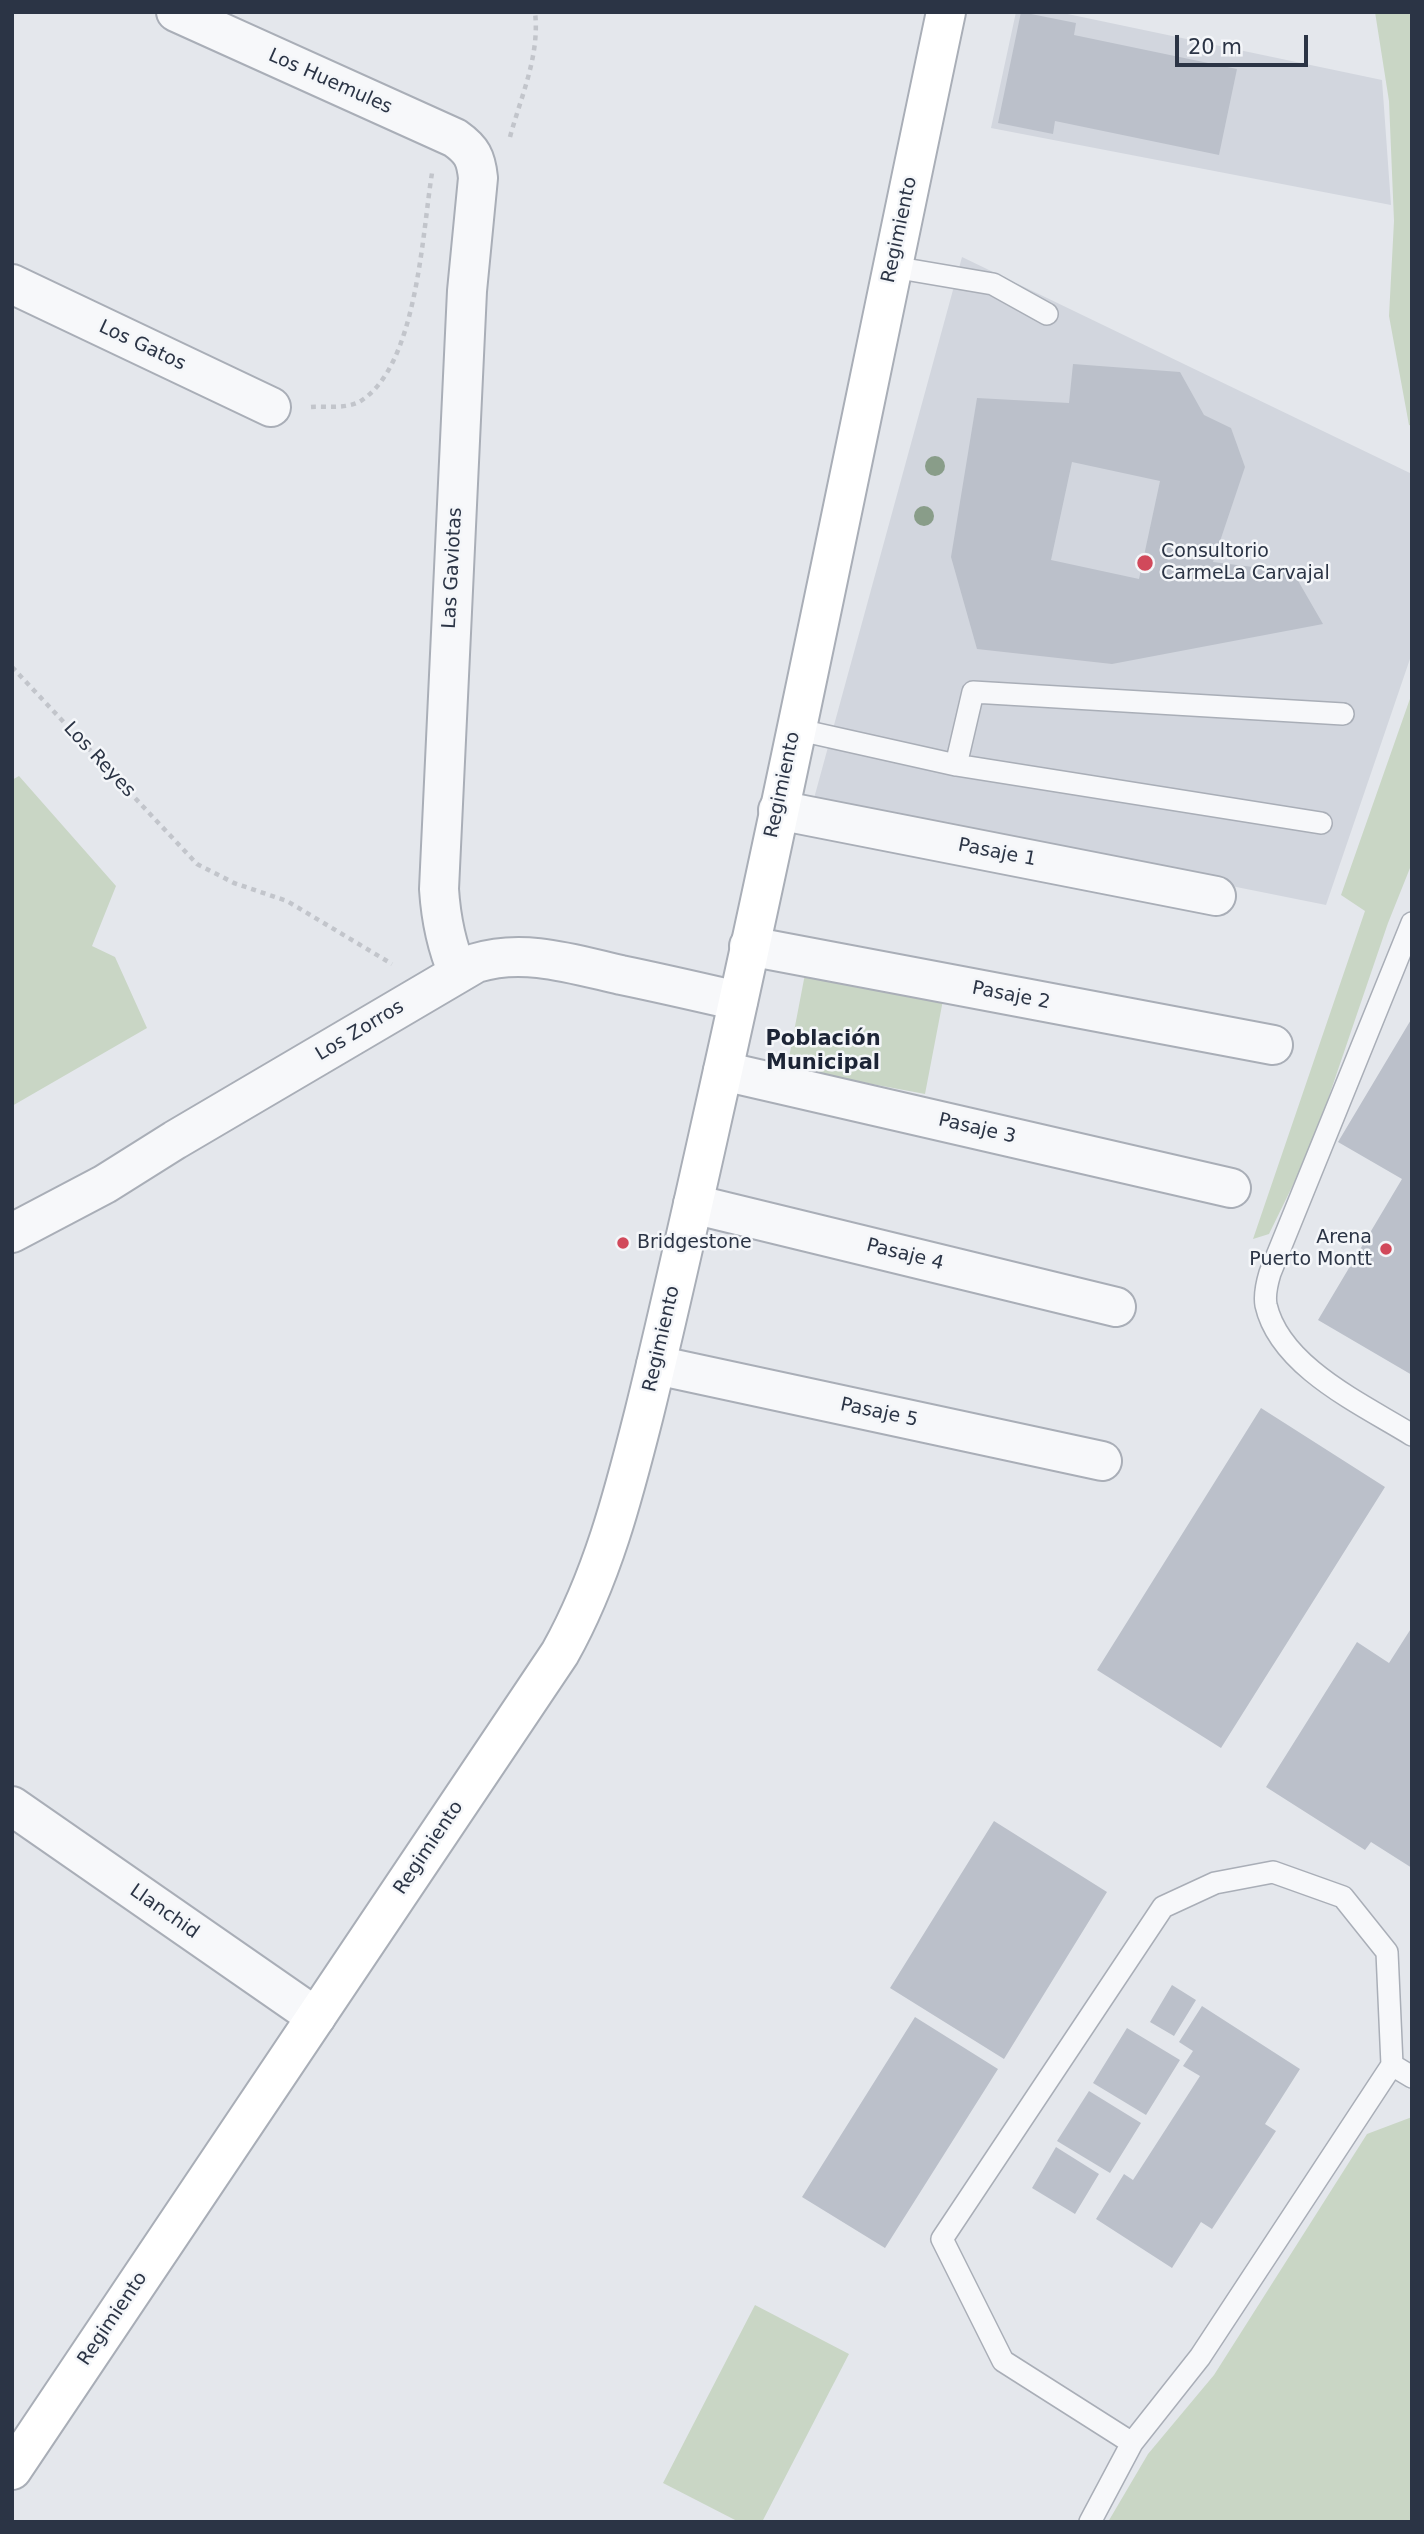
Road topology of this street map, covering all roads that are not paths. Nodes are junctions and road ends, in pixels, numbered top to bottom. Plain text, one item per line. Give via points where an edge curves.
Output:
1 (176, 12) edge
2 (946, 12) edge
3 (476, 162) joint
4 (893, 267) junction
5 (12, 284) edge
6 (1047, 314) dead end
7 (271, 407) road end
8 (1343, 715) dead end
9 (795, 729) junction
10 (957, 765) junction
11 (778, 810) junction
12 (1321, 823) dead end
13 (1216, 896) dead end
14 (1412, 923) edge
15 (749, 946) junction
16 (445, 981) junction
17 (738, 1000) junction
18 (1273, 1045) dead end
19 (723, 1071) junction
20 (1231, 1188) dead end
21 (693, 1204) junction
22 (12, 1233) edge
23 (1116, 1307) dead end
24 (656, 1364) junction
25 (1412, 1435) edge
26 (1101, 1461) dead end
27 (12, 1807) edge
28 (316, 2017) junction
29 (1392, 2065) junction
30 (1412, 2077) edge
31 (1132, 2443) junction
32 (12, 2470) edge
33 (1090, 2522) edge

1 - 3 street, Los Huemules via 440,131 469,148
2 - 4 main road, Regimiento
3 - 16 street, Las Gaviotas via 439,889 447,947
4 - 6 lane via 993,284
4 - 9 main road, Regimiento
5 - 7 street, Los Gatos
8 - 10 lane via 973,692
9 - 10 lane
9 - 11 main road, Regimiento
10 - 12 lane
11 - 13 street, Pasaje 1
11 - 15 main road, Regimiento
14 - 25 lane via 1270,1273 1266,1303 1276,1331 1301,1363
15 - 17 main road, Regimiento
15 - 18 street, Pasaje 2
16 - 17 street, Los Zorros via 494,957 519,957 553,960
16 - 22 street, Los Zorros via 104,1184
17 - 19 main road, Regimiento
19 - 20 street, Pasaje 3
19 - 21 main road, Regimiento
21 - 23 street, Pasaje 4
21 - 24 main road, Regimiento
24 - 26 street, Pasaje 5
24 - 28 main road, Regimiento via 618,1514 576,1624
27 - 28 street, Llanchid
28 - 32 main road, Regimiento
29 - 30 lane
29 - 31 lane via 1200,2357
29 - 31 lane via 1387,1952 1343,1897 1273,1872 1215,1883 1163,1907 942,2239 1003,2361
31 - 33 lane

